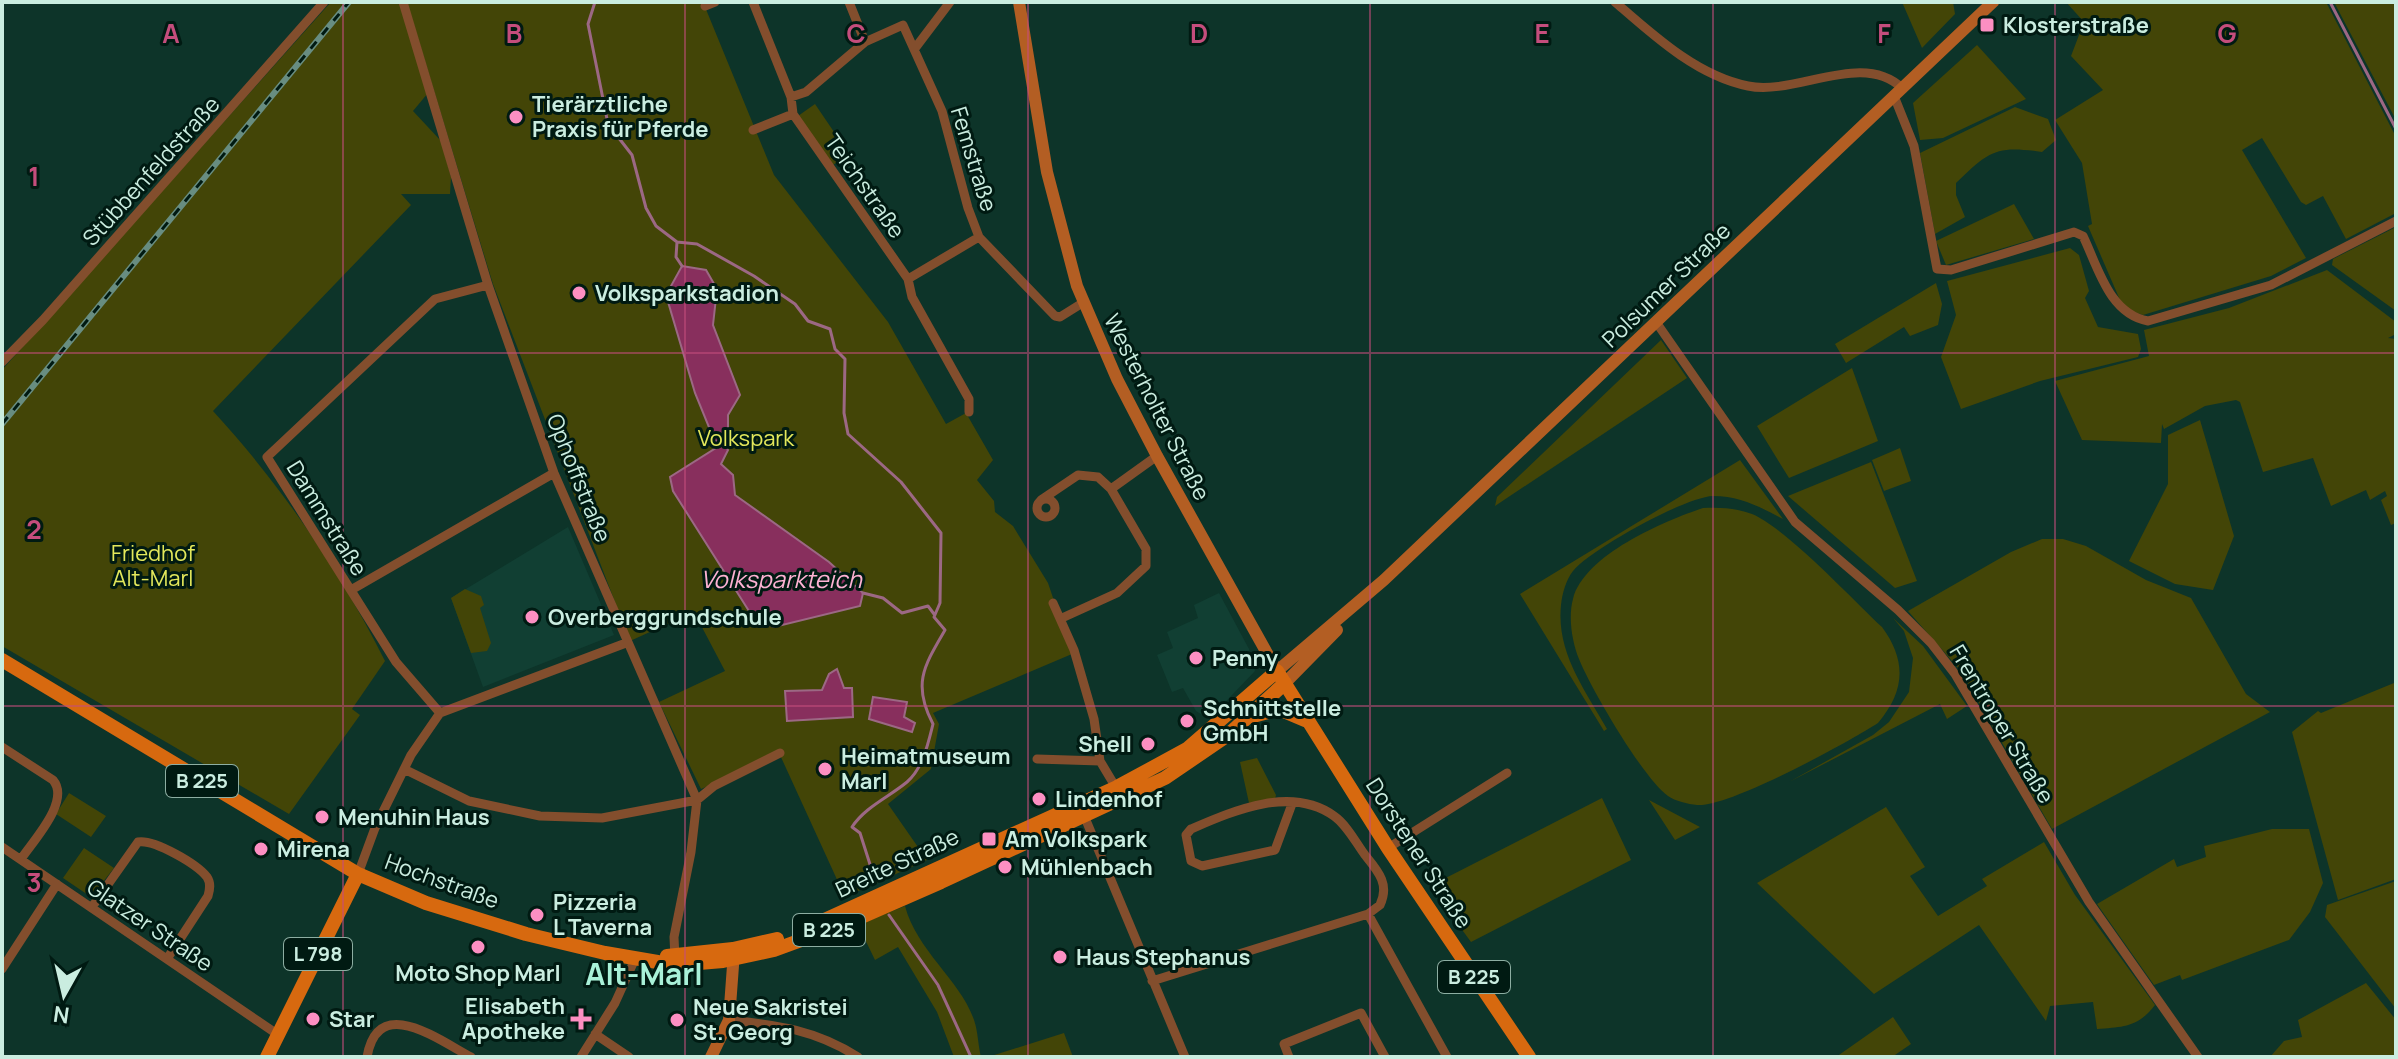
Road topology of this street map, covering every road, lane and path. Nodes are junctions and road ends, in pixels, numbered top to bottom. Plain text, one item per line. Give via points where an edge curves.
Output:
1 (324, 2) edge
2 (403, 2) edge
3 (753, 2) edge
4 (849, 2) edge
5 (950, 2) edge
6 (1019, 2) edge
7 (1615, 2) edge
8 (1993, 2) edge
9 (865, 42) junction
10 (916, 47) junction
11 (1898, 92) junction
12 (791, 97) junction
13 (793, 114) junction
14 (753, 130) dead end
15 (2396, 221) edge
16 (979, 237) junction
17 (908, 279) junction
18 (488, 285) junction
19 (1084, 302) junction
20 (1656, 322) junction
21 (2, 362) edge
22 (969, 412) dead end
23 (1157, 456) junction
24 (554, 473) junction
25 (1111, 489) junction
26 (1041, 500) dead end
27 (351, 590) junction
28 (1053, 603) dead end
29 (1062, 618) junction
30 (626, 643) junction
31 (2, 660) edge
32 (1281, 677) junction
33 (440, 713) junction
34 (1249, 717) junction
35 (1306, 720) junction
36 (2, 747) edge
37 (780, 753) dead end
38 (1037, 759) dead end
39 (1100, 761) junction
40 (404, 769) junction
41 (1507, 773) dead end
42 (1119, 793) junction
43 (697, 800) junction
44 (1292, 804) junction
45 (1082, 810) junction
46 (2, 847) edge
47 (1388, 848) junction
48 (21, 859) junction
49 (358, 874) junction
50 (57, 884) junction
51 (92, 907) junction
52 (1368, 914) junction
53 (734, 954) junction
54 (167, 959) junction
55 (635, 959) junction
56 (675, 960) junction
57 (2, 969) edge
58 (1152, 981) junction
59 (729, 1020) junction
60 (277, 1034) junction
61 (595, 1034) junction
62 (1443, 1055) edge
63 (267, 1057) edge
64 (367, 1057) edge
65 (471, 1057) edge
66 (581, 1057) edge
67 (629, 1057) edge
68 (711, 1057) edge
69 (858, 1057) edge
70 (1185, 1057) edge
71 (1289, 1057) edge
72 (1385, 1057) edge
73 (1529, 1057) edge
74 (2198, 1057) edge

1 - 21 street, Stübbenfeldstraße
2 - 18 street, Ophoffstraße
3 - 12 street, Teichstraße
4 - 9 street
5 - 10 street
6 - 19 main road, Westerholter Straße via 1051,189
7 - 11 street via 1698,66 1739,83 1783,87 1858,74 1891,78
8 - 11 main road, Polsumer Straße
9 - 10 street, Femstraße via 903,25
9 - 12 street via 806,92
10 - 16 street, Femstraße via 942,111
11 - 15 street via 1914,146 1937,269 1951,270 2074,232 2083,236 2112,297 2134,319 2148,321 2271,285
11 - 20 main road, Polsumer Straße
12 - 13 street, Teichstraße
13 - 14 street
13 - 17 street, Teichstraße
16 - 17 street
16 - 19 street, Femstraße via 1055,316
17 - 22 street, Teichstraße via 912,297 969,399
18 - 24 street, Ophoffstraße
18 - 27 street, Dammstraße via 435,299 267,457
19 - 23 main road, Westerholter Straße
20 - 32 main road, Polsumer Straße
20 - 74 street, Frentroper Straße via 1795,522 1898,610 1955,674 2089,902
23 - 25 street
23 - 32 main road, Westerholter Straße
24 - 27 street
24 - 30 street, Ophoffstraße
25 - 26 street via 1098,477 1078,475
25 - 29 street via 1146,549 1146,566 1117,593
27 - 33 street, Dammstraße via 396,662
28 - 29 street
29 - 39 street via 1094,719
30 - 33 street
30 - 43 street, Ophoffstraße
31 - 49 main road, Hochstraße / B 225
32 - 34 main road, Breite Straße / B 225
32 - 35 main road, Dorstener Straße
32 - 42 main road, Breite Straße / B 225
33 - 40 street
34 - 35 main road via 1279,709
34 - 42 main road, Breite Straße / B 225 via 1194,760
35 - 47 main road, Dorstener Straße / B 225
36 - 48 street via 59,789 58,802
37 - 43 street
38 - 39 street
39 - 42 street
40 - 43 street via 469,801 540,816 602,818
40 - 49 street
41 - 47 street
42 - 45 main road, Breite Straße / B 225
43 - 56 street via 674,937
44 - 44 street via 1275,850 1202,866 1191,861 1186,835 1191,829 1246,807
44 - 52 street via 1337,817 1379,873 1384,896
45 - 53 main road, Breite Straße / B 225 via 815,925
45 - 58 street
46 - 48 street, Glatzer Straße
47 - 73 main road, Dorstener Straße / B 225
48 - 50 street, Glatzer Straße
49 - 55 main road, Hochstraße / B 225 via 450,911
49 - 60 main road, L 798
50 - 51 street, Glatzer Straße
50 - 57 street
51 - 54 street, Glatzer Straße
51 - 54 street via 138,842 157,843 205,874 208,896
52 - 58 street
52 - 62 street
53 - 56 main road, Breite Straße / B 225
53 - 59 main road
54 - 60 street, Glatzer Straße
55 - 56 main road, Breite Straße / B 225
55 - 61 street
58 - 70 street
59 - 68 main road
59 - 69 street via 815,1033
60 - 63 main road, L 798
61 - 66 street
61 - 67 street
64 - 65 street via 370,1038 382,1027 404,1024
71 - 72 street via 1284,1044 1361,1013

